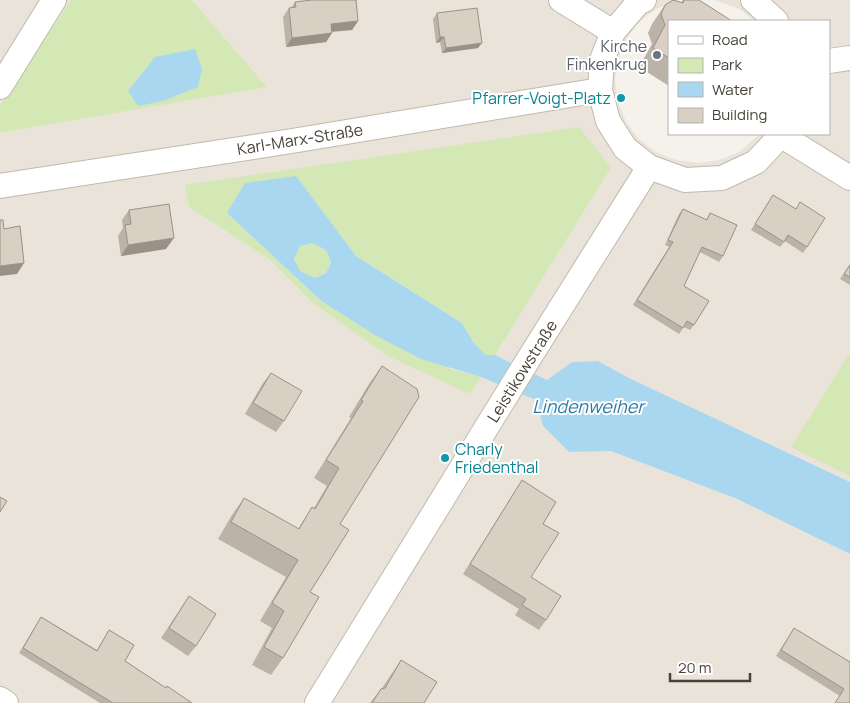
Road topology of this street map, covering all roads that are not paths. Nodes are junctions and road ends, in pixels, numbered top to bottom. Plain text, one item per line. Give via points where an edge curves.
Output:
1 (54, 0) edge
2 (561, 0) edge
3 (644, 0) edge
4 (753, 0) edge
5 (775, 20) edge
6 (613, 32) junction
7 (850, 58) edge
8 (830, 61) edge
9 (0, 87) edge
10 (600, 90) junction
11 (782, 135) edge
12 (649, 167) junction
13 (850, 178) edge
14 (0, 186) edge
15 (0, 699) edge
16 (6, 703) edge
17 (317, 703) edge

1 - 9 street
2 - 6 street
3 - 6 street
4 - 5 street
6 - 10 street via 602,60
7 - 8 street
10 - 12 street via 608,121 625,148
10 - 14 street, Karl-Marx-Straße
11 - 12 street via 756,162 722,178 685,180
11 - 13 street
12 - 17 street, Leistikowstraße
15 - 16 street

